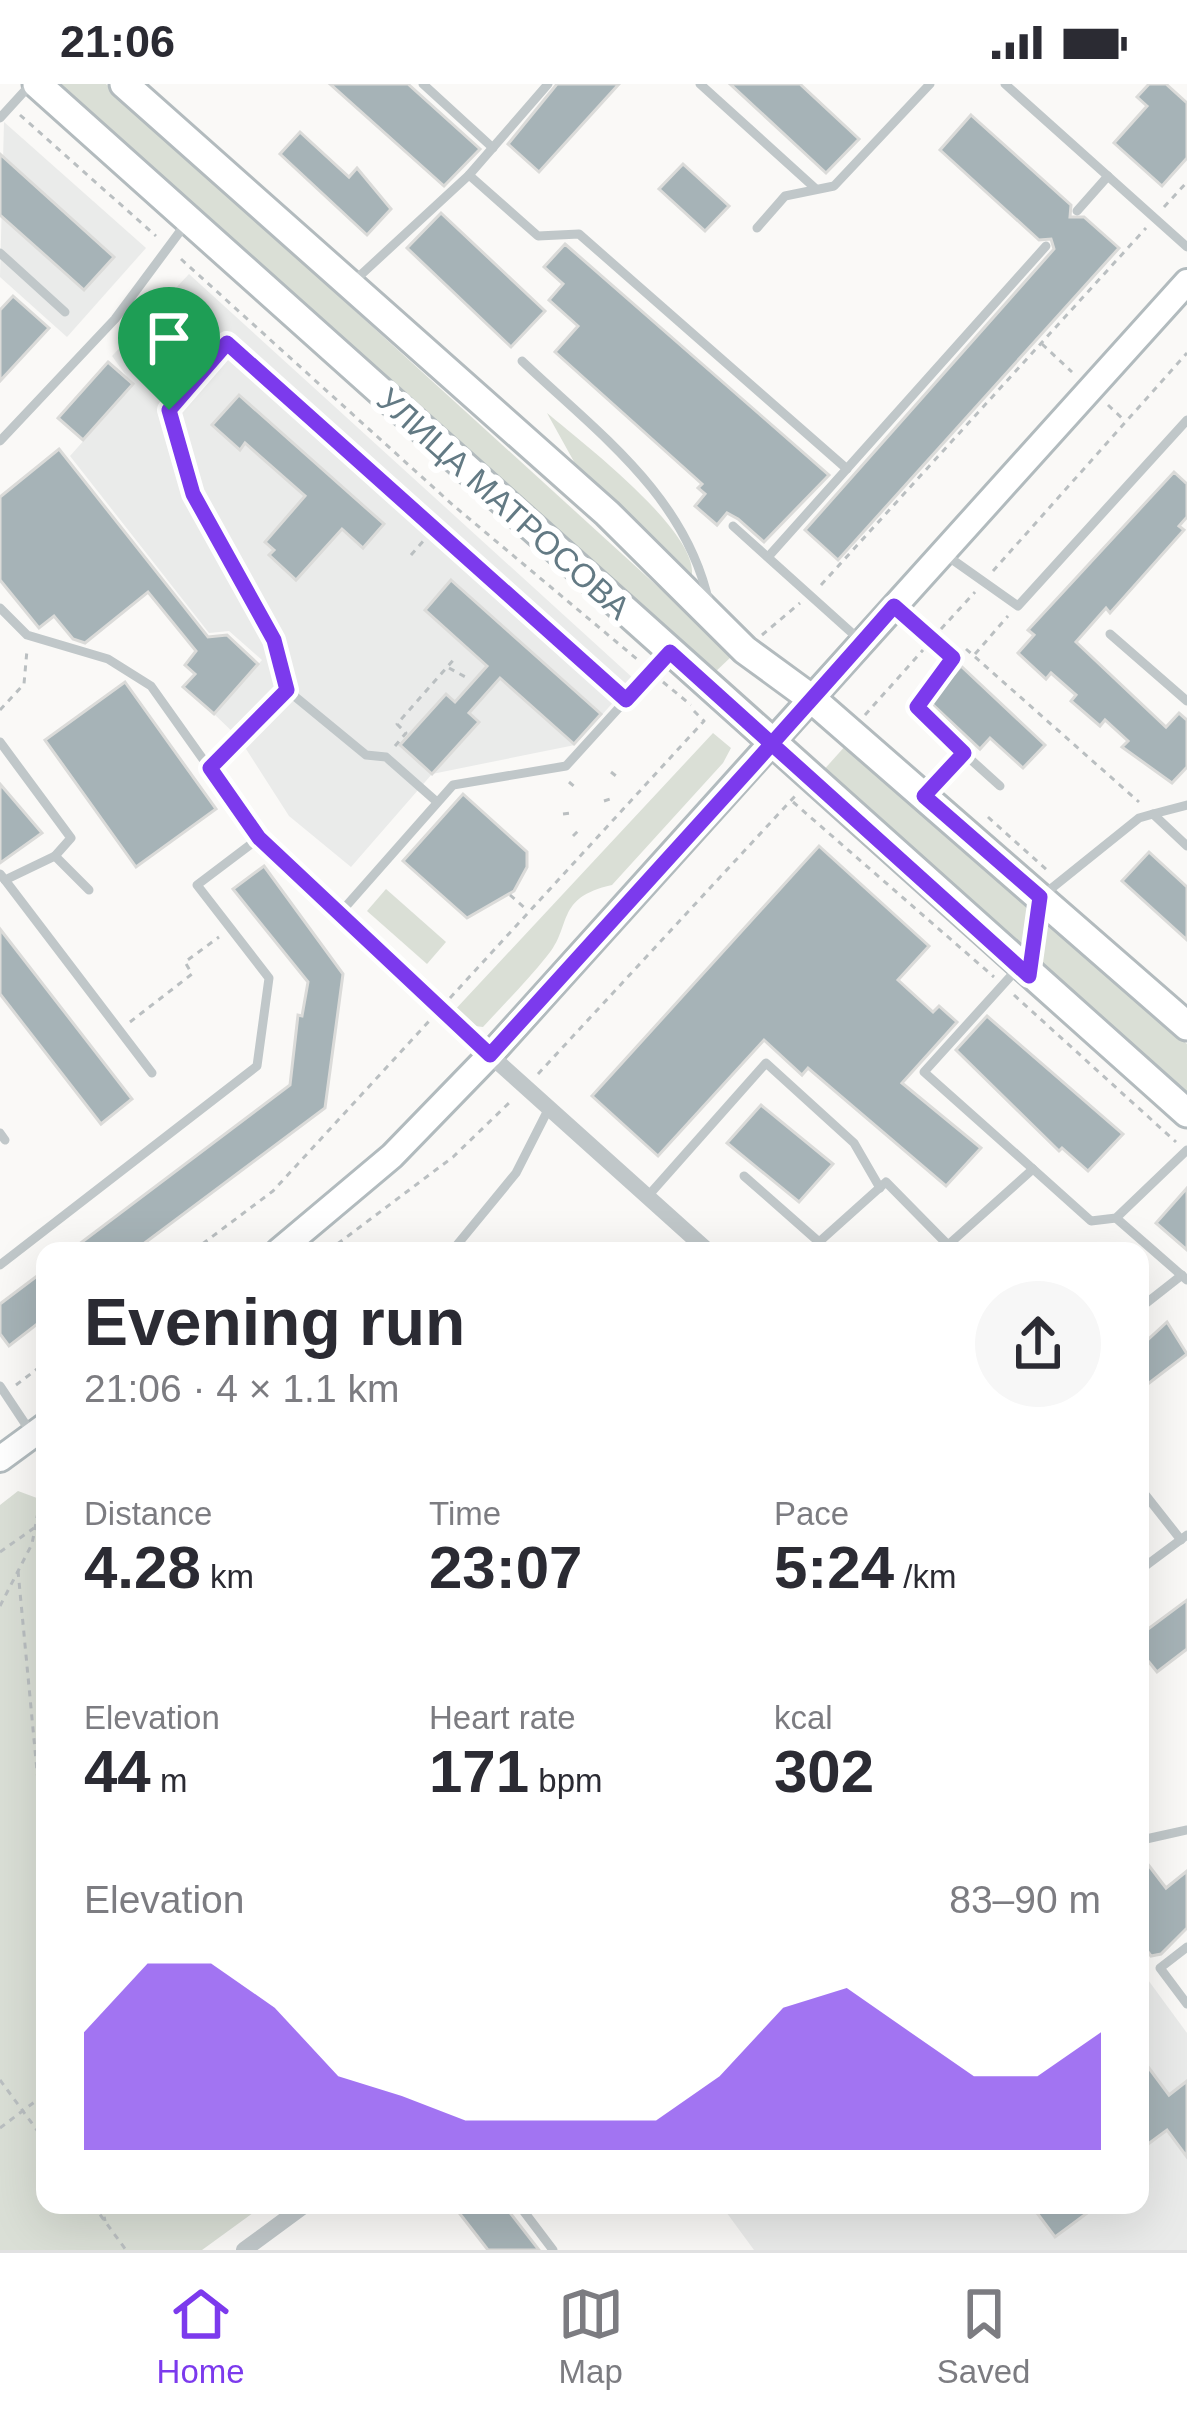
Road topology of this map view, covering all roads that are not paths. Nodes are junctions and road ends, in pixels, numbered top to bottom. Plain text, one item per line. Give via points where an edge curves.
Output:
1 (34, 84) edge
2 (124, 84) edge
3 (423, 84) edge
4 (548, 84) edge
5 (700, 84) edge
6 (930, 84) edge
7 (1005, 84) edge
8 (0, 118) edge
9 (493, 148) junction
10 (469, 175) junction
11 (1108, 176) junction
12 (817, 190) junction
13 (1078, 211) dead end
14 (189, 220) junction
15 (757, 228) dead end
16 (1046, 246) dead end
17 (1187, 248) edge
18 (0, 254) edge
19 (1187, 282) edge
20 (348, 286) junction
21 (65, 313) dead end
22 (522, 362) dead end
23 (1187, 420) edge
24 (0, 441) edge
25 (847, 469) junction
26 (733, 526) dead end
27 (942, 553) junction
28 (768, 557) junction
29 (894, 606) junction
30 (0, 608) edge
31 (712, 620) junction
32 (1110, 634) dead end
33 (862, 642) junction
34 (670, 652) junction
35 (812, 699) junction
36 (1187, 701) edge
37 (0, 742) edge
38 (771, 745) junction
39 (964, 753) junction
40 (210, 768) junction
41 (1000, 786) dead end
42 (924, 796) junction
43 (437, 802) junction
44 (1187, 805) edge
45 (1153, 814) junction
46 (259, 838) junction
47 (1187, 846) edge
48 (56, 856) junction
49 (2, 877) edge
50 (89, 890) dead end
51 (1040, 897) junction
52 (340, 913) junction
53 (1017, 976) junction
54 (1187, 1027) edge
55 (490, 1055) junction
56 (152, 1073) dead end
57 (549, 1108) junction
58 (1187, 1113) edge
59 (1186, 1151) edge
60 (1033, 1169) junction
61 (744, 1176) dead end
62 (880, 1188) junction
63 (647, 1197) junction
64 (1116, 1218) junction
65 (290, 1242) edge
66 (459, 1242) edge
67 (698, 1242) edge
68 (809, 1242) edge
69 (820, 1242) edge
70 (945, 1242) edge
71 (951, 1242) edge
72 (1144, 1242) edge
73 (1149, 1247) edge
74 (0, 1265) edge
75 (1184, 1277) edge
76 (1149, 1302) edge
77 (3, 1389) edge
78 (36, 1432) edge
79 (36, 1441) edge
80 (0, 1460) edge
81 (1149, 1498) edge
82 (1184, 1538) edge
83 (1149, 1563) edge
84 (1187, 1830) edge
85 (1149, 1838) edge
86 (1187, 1947) edge
87 (1187, 2004) edge
88 (294, 2214) edge
89 (527, 2214) edge
90 (257, 2246) edge
91 (553, 2250) edge

1 - 8 lane
1 - 14 main road, УЛИЦА МАТРОСОВА
2 - 20 main road, УЛИЦА МАТРОСОВА
3 - 9 lane
4 - 9 lane
5 - 12 lane
6 - 12 lane via 834,186
7 - 11 lane
9 - 10 lane
10 - 20 lane
10 - 25 lane via 538,236 579,234
11 - 13 lane
11 - 17 lane
12 - 15 lane via 785,196
14 - 24 lane via 116,319
14 - 34 main road, УЛИЦА МАТРОСОВА
16 - 25 lane
18 - 21 lane
19 - 27 main road
20 - 31 main road, УЛИЦА МАТРОСОВА via 607,513
22 - 31 lane via 664,499 701,568
23 - 27 lane via 1018,606
25 - 28 lane
26 - 28 lane
27 - 29 main road
28 - 33 lane
29 - 33 main road
29 - 39 lane via 953,658 917,707
30 - 40 lane via 28,635 108,659 152,686
31 - 35 main road, УЛИЦА МАТРОСОВА
32 - 36 lane
33 - 35 main road
34 - 38 main road, УЛИЦА МАТРОСОВА
34 - 43 lane via 566,766 453,785
35 - 38 main road
35 - 42 main road, УЛИЦА МАТРОСОВА
37 - 48 lane via 71,838
38 - 53 main road, УЛИЦА МАТРОСОВА
38 - 55 main road
39 - 41 lane
39 - 42 lane
40 - 43 lane via 287,690
40 - 46 lane
42 - 51 main road, УЛИЦА МАТРОСОВА
43 - 52 lane
44 - 45 lane
45 - 47 lane
45 - 51 lane
46 - 52 lane
46 - 74 lane via 197,885 269,978 257,1066
48 - 49 lane
48 - 50 lane
49 - 56 lane
51 - 54 main road, УЛИЦА МАТРОСОВА
52 - 55 lane
53 - 58 main road, УЛИЦА МАТРОСОВА
53 - 60 lane via 924,1072
55 - 57 street
55 - 65 main road via 392,1156
57 - 63 street
57 - 66 lane via 516,1172
59 - 64 lane
60 - 64 lane via 1091,1221
60 - 71 lane
61 - 68 lane
62 - 63 lane via 854,1144 766,1063
62 - 69 lane
62 - 70 lane via 886,1182
63 - 67 street
64 - 72 lane
73 - 75 lane
75 - 76 lane
77 - 78 lane
79 - 80 main road
81 - 82 lane
82 - 83 lane
84 - 85 lane
86 - 87 lane via 1160,1967
88 - 90 street
89 - 91 lane

